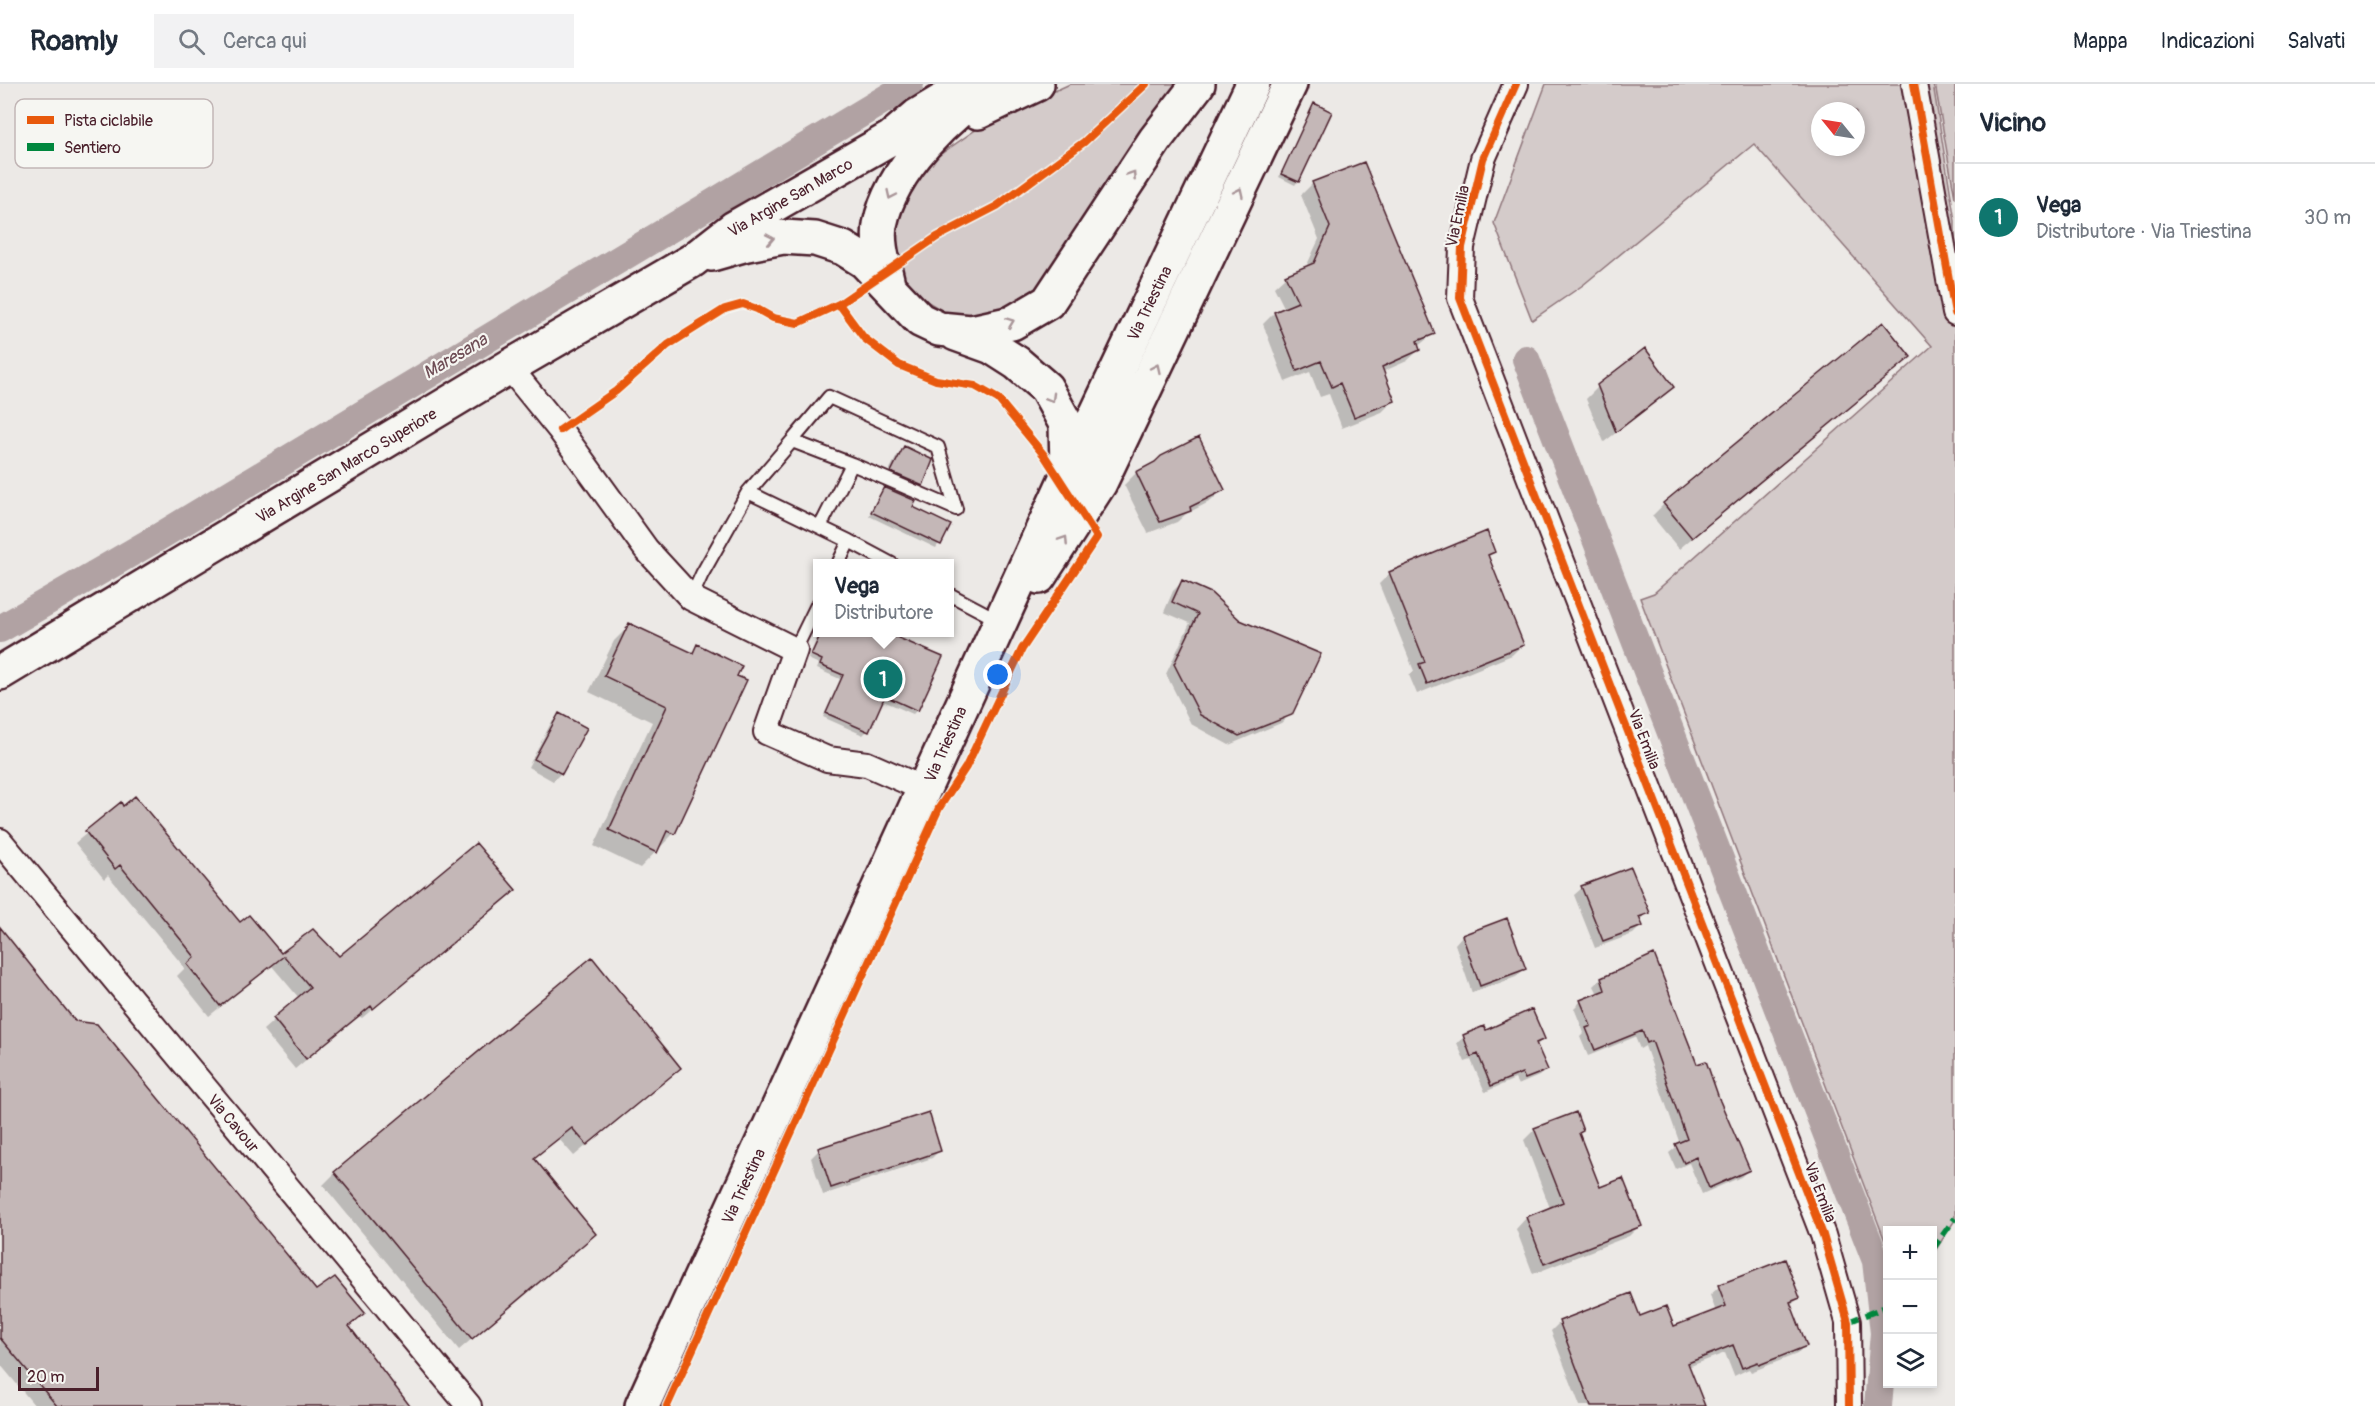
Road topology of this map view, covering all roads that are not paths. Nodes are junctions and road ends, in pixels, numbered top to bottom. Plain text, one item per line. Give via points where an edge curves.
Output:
1 (970, 84) edge
2 (996, 84) edge
3 (1037, 84) edge
4 (1198, 84) edge
5 (1254, 84) edge
6 (1290, 84) edge
7 (1516, 84) edge
8 (1914, 84) edge
9 (942, 131) junction
10 (891, 138) junction
11 (693, 260) junction
12 (888, 284) junction
13 (1955, 313) edge
14 (952, 332) junction
15 (509, 367) junction
16 (792, 441) junction
17 (852, 464) junction
18 (1067, 476) junction
19 (748, 492) junction
20 (820, 527) junction
21 (849, 541) junction
22 (840, 559) edge
23 (883, 559) edge
24 (954, 597) edge
25 (691, 598) junction
26 (813, 613) edge
27 (1001, 621) junction
28 (795, 650) junction
29 (0, 672) edge
30 (975, 677) junction
31 (924, 789) junction
32 (0, 841) edge
33 (469, 1406) edge
34 (642, 1406) edge
35 (1849, 1406) edge

1 - 10 street via 917,116
2 - 9 street
3 - 9 street
14 -> 4 street via 1012,323 1048,302 1155,140
5 - 18 street, Via Triestina
30 -> 6 street via 1100,483
7 - 35 street, Via Emilia via 1483,159 1462,247 1461,298 1823,1235 1848,1322
8 - 13 street
9 - 10 street
9 -> 12 street via 903,172 889,198 880,225 880,248
10 - 11 street, Via Argine San Marco via 734,228
11 -> 12 street via 783,237 815,238 843,248
11 - 15 street, Via Argine San Marco Superiore
12 - 14 street via 921,320
14 -> 18 street via 992,347 1046,388 1066,424
15 - 25 street via 646,549
15 - 29 street, Via Argine San Marco Superiore
16 - 17 lane
16 - 17 lane via 829,397 938,447 956,509
16 - 19 lane
17 - 20 lane
18 - 27 street, Via Triestina
19 - 20 lane
19 - 25 lane
20 - 21 lane
21 - 22 lane
21 - 23 lane
24 - 27 lane
25 - 28 street
26 - 28 lane
27 - 30 street, Via Triestina
28 - 31 street via 766,732 827,759 867,764
30 - 31 street, Via Triestina
31 - 34 street, Via Triestina
32 - 33 street, Via Cavour

